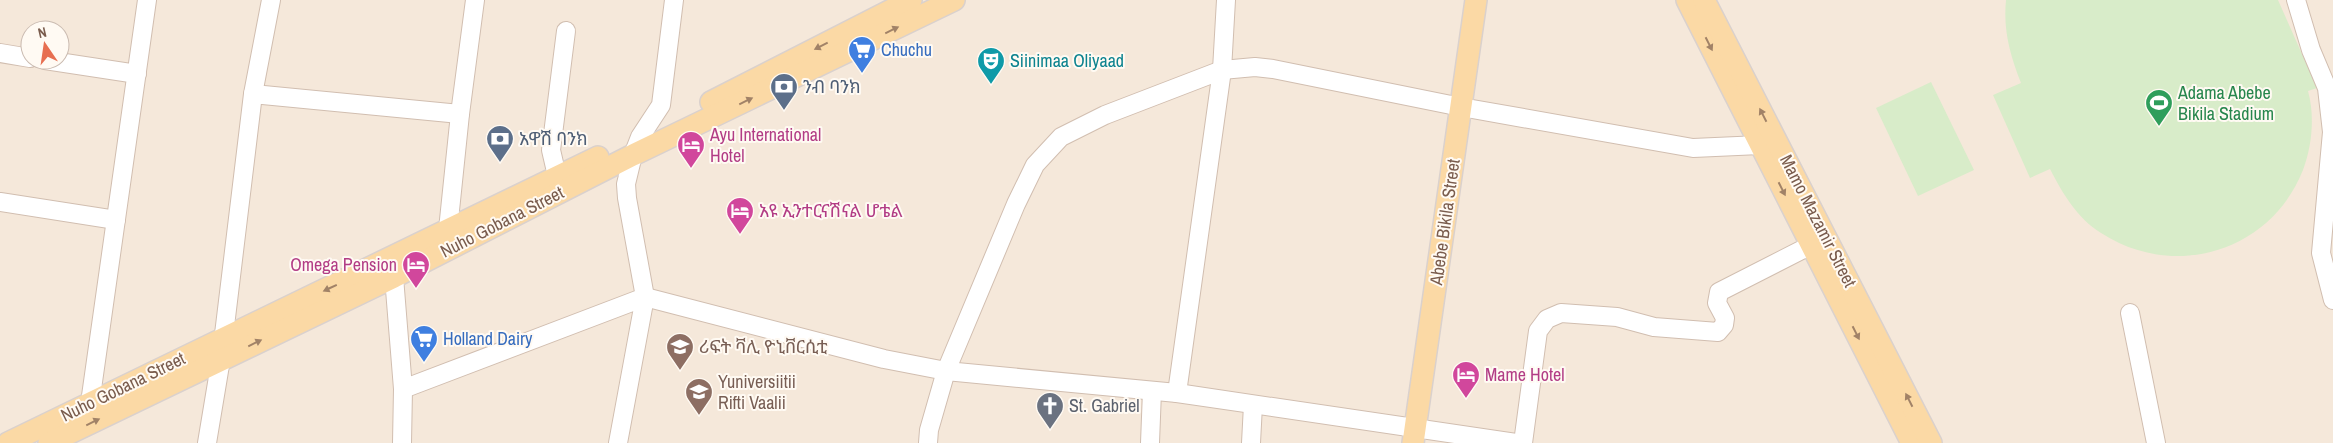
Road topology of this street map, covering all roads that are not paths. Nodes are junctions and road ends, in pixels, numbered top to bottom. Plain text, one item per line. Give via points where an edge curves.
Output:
1 (147, 0) edge
2 (271, 0) edge
3 (475, 0) edge
4 (674, 0) edge
5 (954, 0) edge
6 (1226, 0) edge
7 (1476, 0) edge
8 (1687, 0) edge
9 (1704, 0) edge
10 (2296, 0) edge
11 (917, 5) edge
12 (566, 31) dead end
13 (0, 53) edge
14 (20, 56) edge
15 (70, 64) edge
16 (1222, 70) junction
17 (137, 74) junction
18 (253, 94) junction
19 (1461, 107) junction
20 (460, 114) junction
21 (1767, 142) junction
22 (637, 146) junction
23 (557, 176) junction
24 (0, 202) edge
25 (116, 220) junction
26 (447, 241) junction
27 (1819, 241) junction
28 (394, 277) junction
29 (645, 297) junction
30 (2333, 300) edge
31 (2130, 312) dead end
32 (222, 349) junction
33 (946, 371) junction
34 (403, 388) junction
35 (1152, 391) junction
36 (1177, 393) junction
37 (90, 403) junction
38 (1253, 405) junction
39 (1414, 436) edge
40 (8, 443) edge
41 (49, 443) edge
42 (207, 443) edge
43 (402, 443) edge
44 (618, 443) edge
45 (928, 443) edge
46 (1150, 443) edge
47 (1251, 443) edge
48 (1516, 443) edge
49 (1523, 443) edge
50 (1912, 443) edge
51 (1932, 443) edge
52 (2156, 443) edge

1 - 17 street
2 - 18 street
3 - 20 street
4 - 22 street via 662,105
5 - 11 main road, Nuho Gobana Street
6 - 16 street
7 - 19 main road, Abebe Bikila Street
8 -> 21 main road, Mamo Mazamir Street
21 -> 9 main road, Mamo Mazamir Street
10 - 30 street via 2311,50 2328,88 2332,132 2321,254
11 - 22 main road, Nuho Gobana Street
12 - 23 street via 551,150
13 - 14 street
15 - 17 street
16 - 19 street via 1273,69
16 - 33 street via 1104,115 1061,137 1035,164
16 - 36 street
17 - 25 street
18 - 20 street
18 - 32 street
19 - 21 street via 1693,148
19 - 39 main road, Abebe Bikila Street
20 - 26 street
21 - 27 main road, Mamo Mazamir Street
22 - 23 main road, Nuho Gobana Street
22 - 26 main road, Nuho Gobana Street
22 - 29 street via 626,184
23 - 26 main road, Nuho Gobana Street
24 - 25 street
25 - 37 street
26 - 28 main road, Nuho Gobana Street
26 -> 32 main road, Nuho Gobana Street
27 - 49 street via 1719,292 1717,303 1725,318 1718,332 1654,327 1617,317 1561,313 1547,318 1538,331
27 -> 50 main road, Mamo Mazamir Street
51 -> 27 main road, Mamo Mazamir Street
32 -> 28 main road, Nuho Gobana Street
28 - 34 street
29 - 33 street via 884,359
29 - 34 street
29 - 44 street
31 - 52 street
32 - 37 main road, Nuho Gobana Street
41 -> 32 main road, Nuho Gobana Street
32 - 42 street
33 - 35 street
33 - 45 street
34 - 43 street
35 - 36 street
35 - 46 street
36 - 38 street
37 - 40 main road, Nuho Gobana Street
38 - 39 street
38 - 47 street
39 - 48 street

